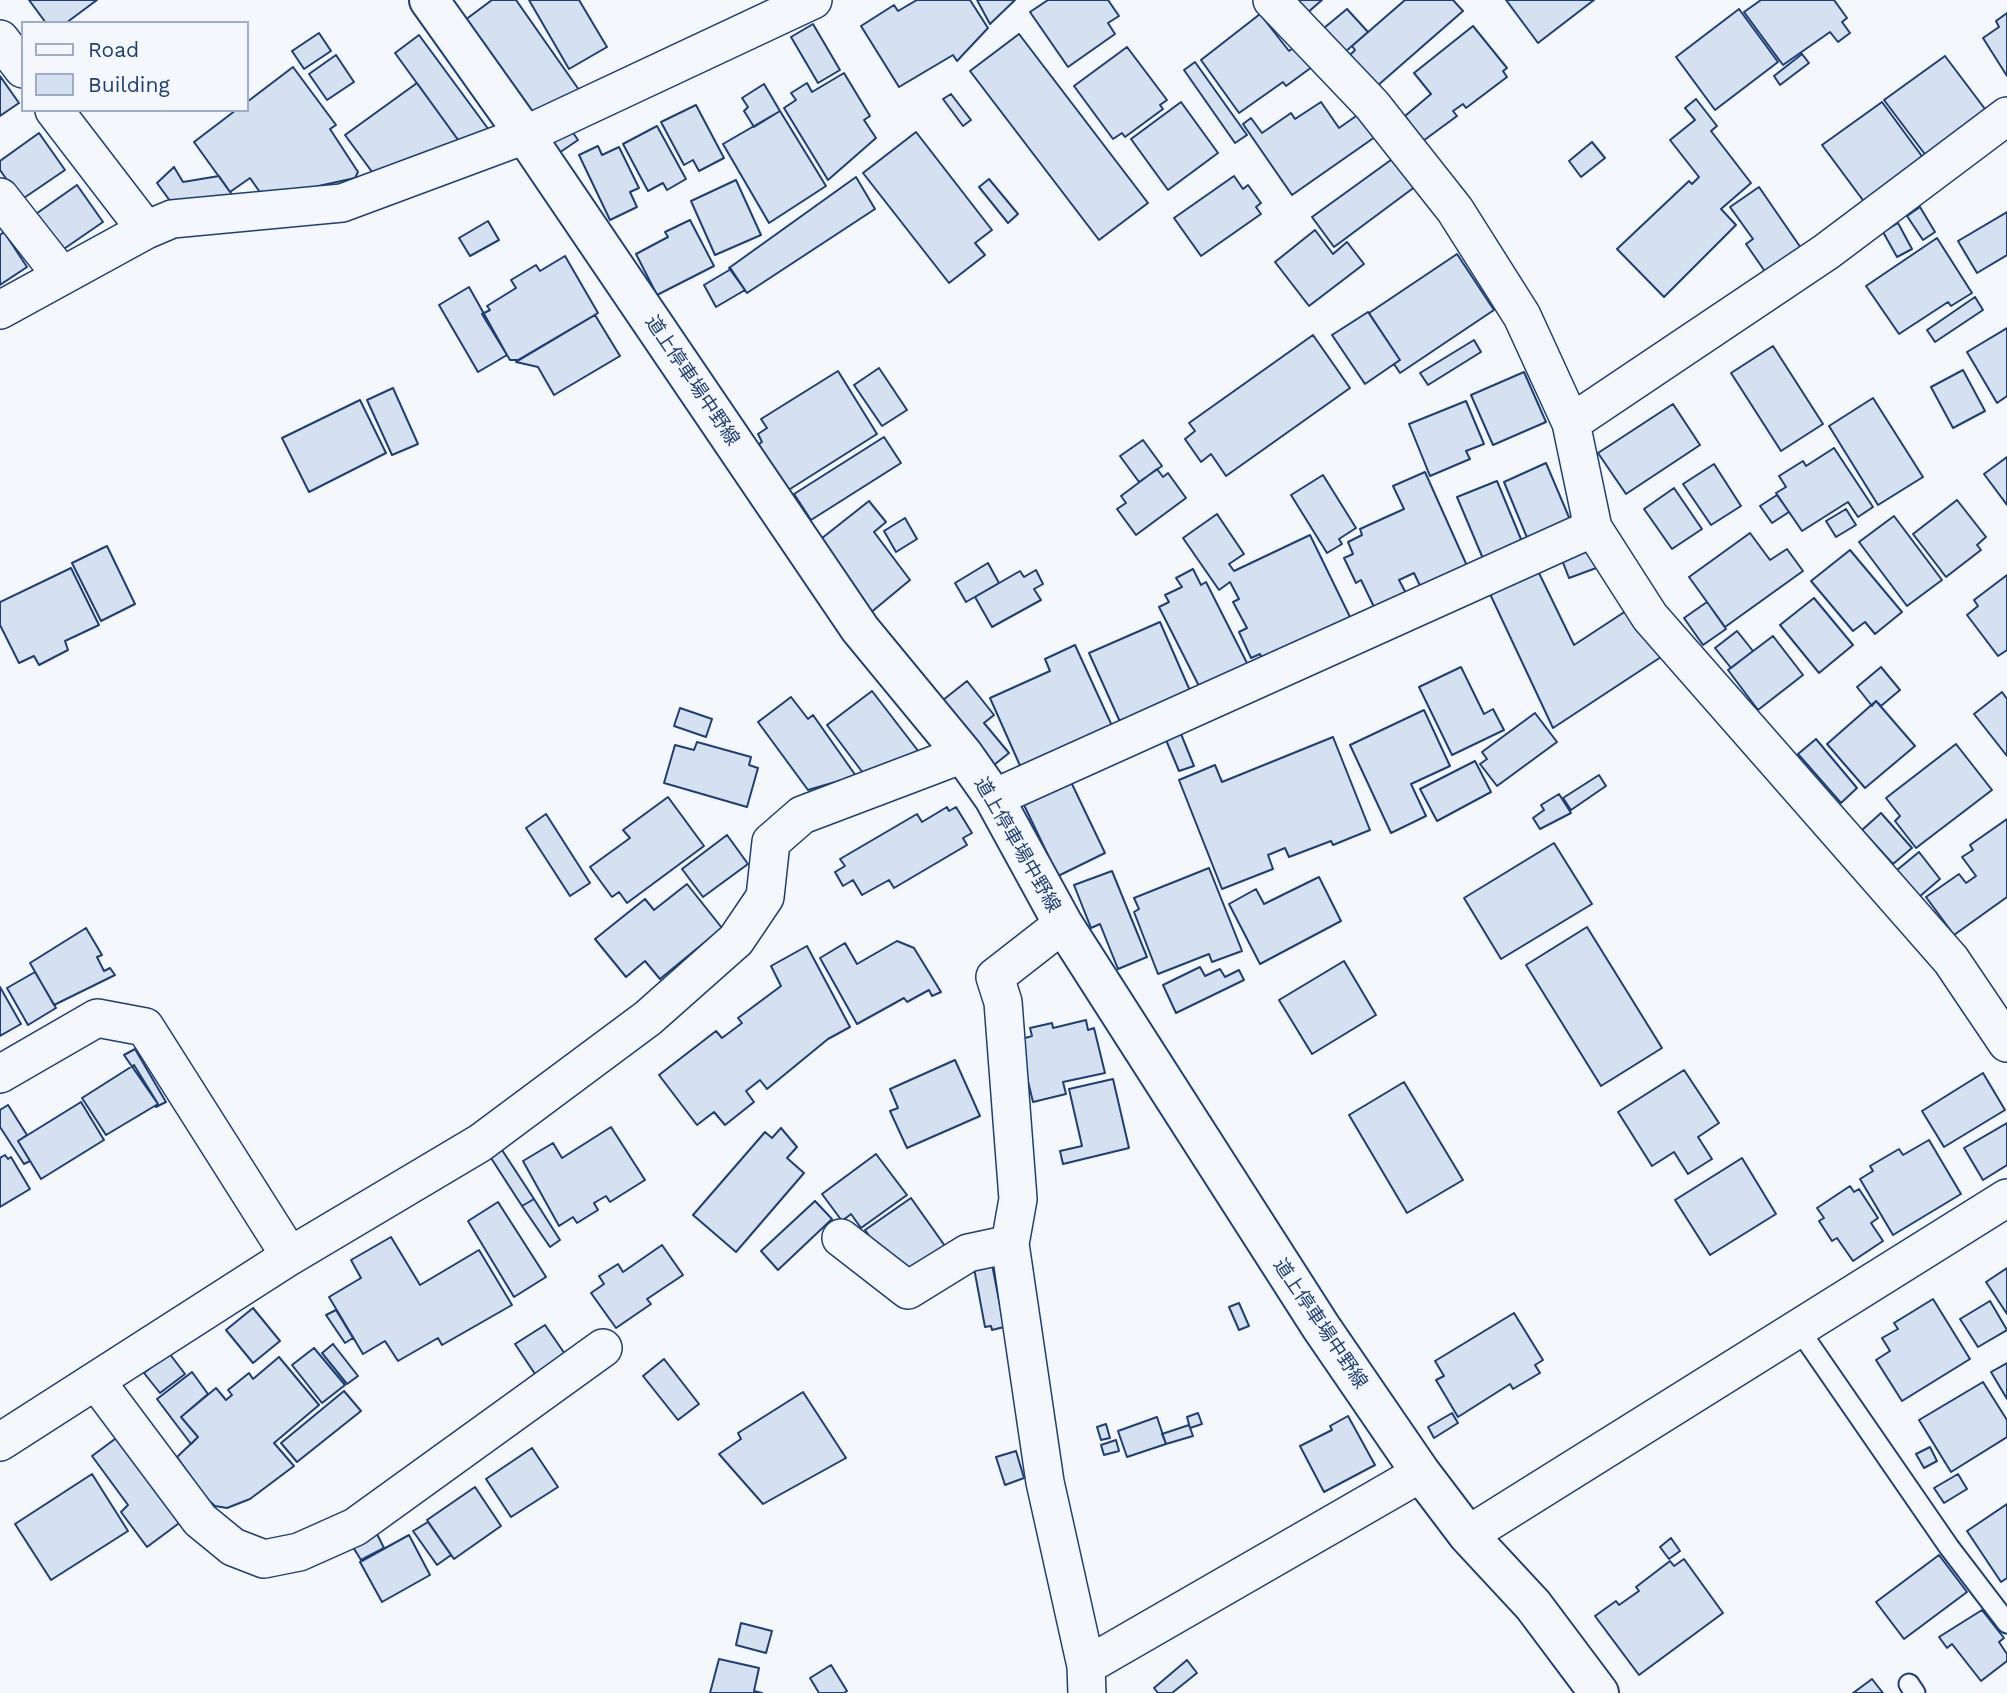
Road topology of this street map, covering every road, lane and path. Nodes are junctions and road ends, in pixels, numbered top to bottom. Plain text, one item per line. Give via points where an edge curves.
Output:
1 (429, 0) edge
2 (813, 0) edge
3 (1272, 0) edge
4 (0, 39) edge
5 (21, 66) edge
6 (56, 112) edge
7 (2007, 116) edge
8 (525, 135) junction
9 (0, 197) edge
10 (146, 230) junction
11 (62, 276) junction
12 (0, 310) edge
13 (1572, 423) junction
14 (1593, 528) junction
15 (963, 754) junction
16 (994, 798) junction
17 (1063, 924) junction
18 (2007, 1043) edge
19 (0, 1074) edge
20 (2007, 1198) edge
21 (841, 1238) dead end
22 (1010, 1244) junction
23 (290, 1256) junction
24 (1798, 1328) junction
25 (603, 1348) dead end
26 (96, 1381) junction
27 (0, 1442) edge
28 (1422, 1473) junction
29 (1468, 1535) junction
30 (2007, 1623) edge
31 (1086, 1679) edge
32 (1599, 1693) edge

1 - 8 main road, 道上停車場中野線
2 - 8 street
3 - 13 street via 1372,104 1455,210 1522,316
4 - 5 street
6 - 10 street
7 - 13 street via 1826,252
8 - 10 street via 342,203 172,219
8 - 15 main road, 道上停車場中野線 via 860,629
9 - 11 street
10 - 11 street
11 - 12 street
13 - 14 street
14 - 16 street
14 - 18 street via 1650,617 1951,960
15 - 16 main road, 道上停車場中野線
15 - 23 street via 802,815 771,842 765,897 736,940 648,1018 480,1143
16 - 17 main road, 道上停車場中野線
17 - 22 street via 995,977 1003,1002 1018,1199
17 - 28 main road, 道上停車場中野線 via 1321,1327
19 - 23 street via 97,1018 145,1027
20 - 24 street
21 - 22 street via 908,1290 968,1253
22 - 31 street via 1045,1482
23 - 26 street
24 - 29 street
24 - 30 lane
25 - 26 street via 355,1527 299,1552 264,1559 233,1547 200,1520
26 - 27 street
28 - 29 main road, 道上停車場中野線
28 - 31 street
29 - 32 main road, 道上停車場中野線 via 1533,1605

